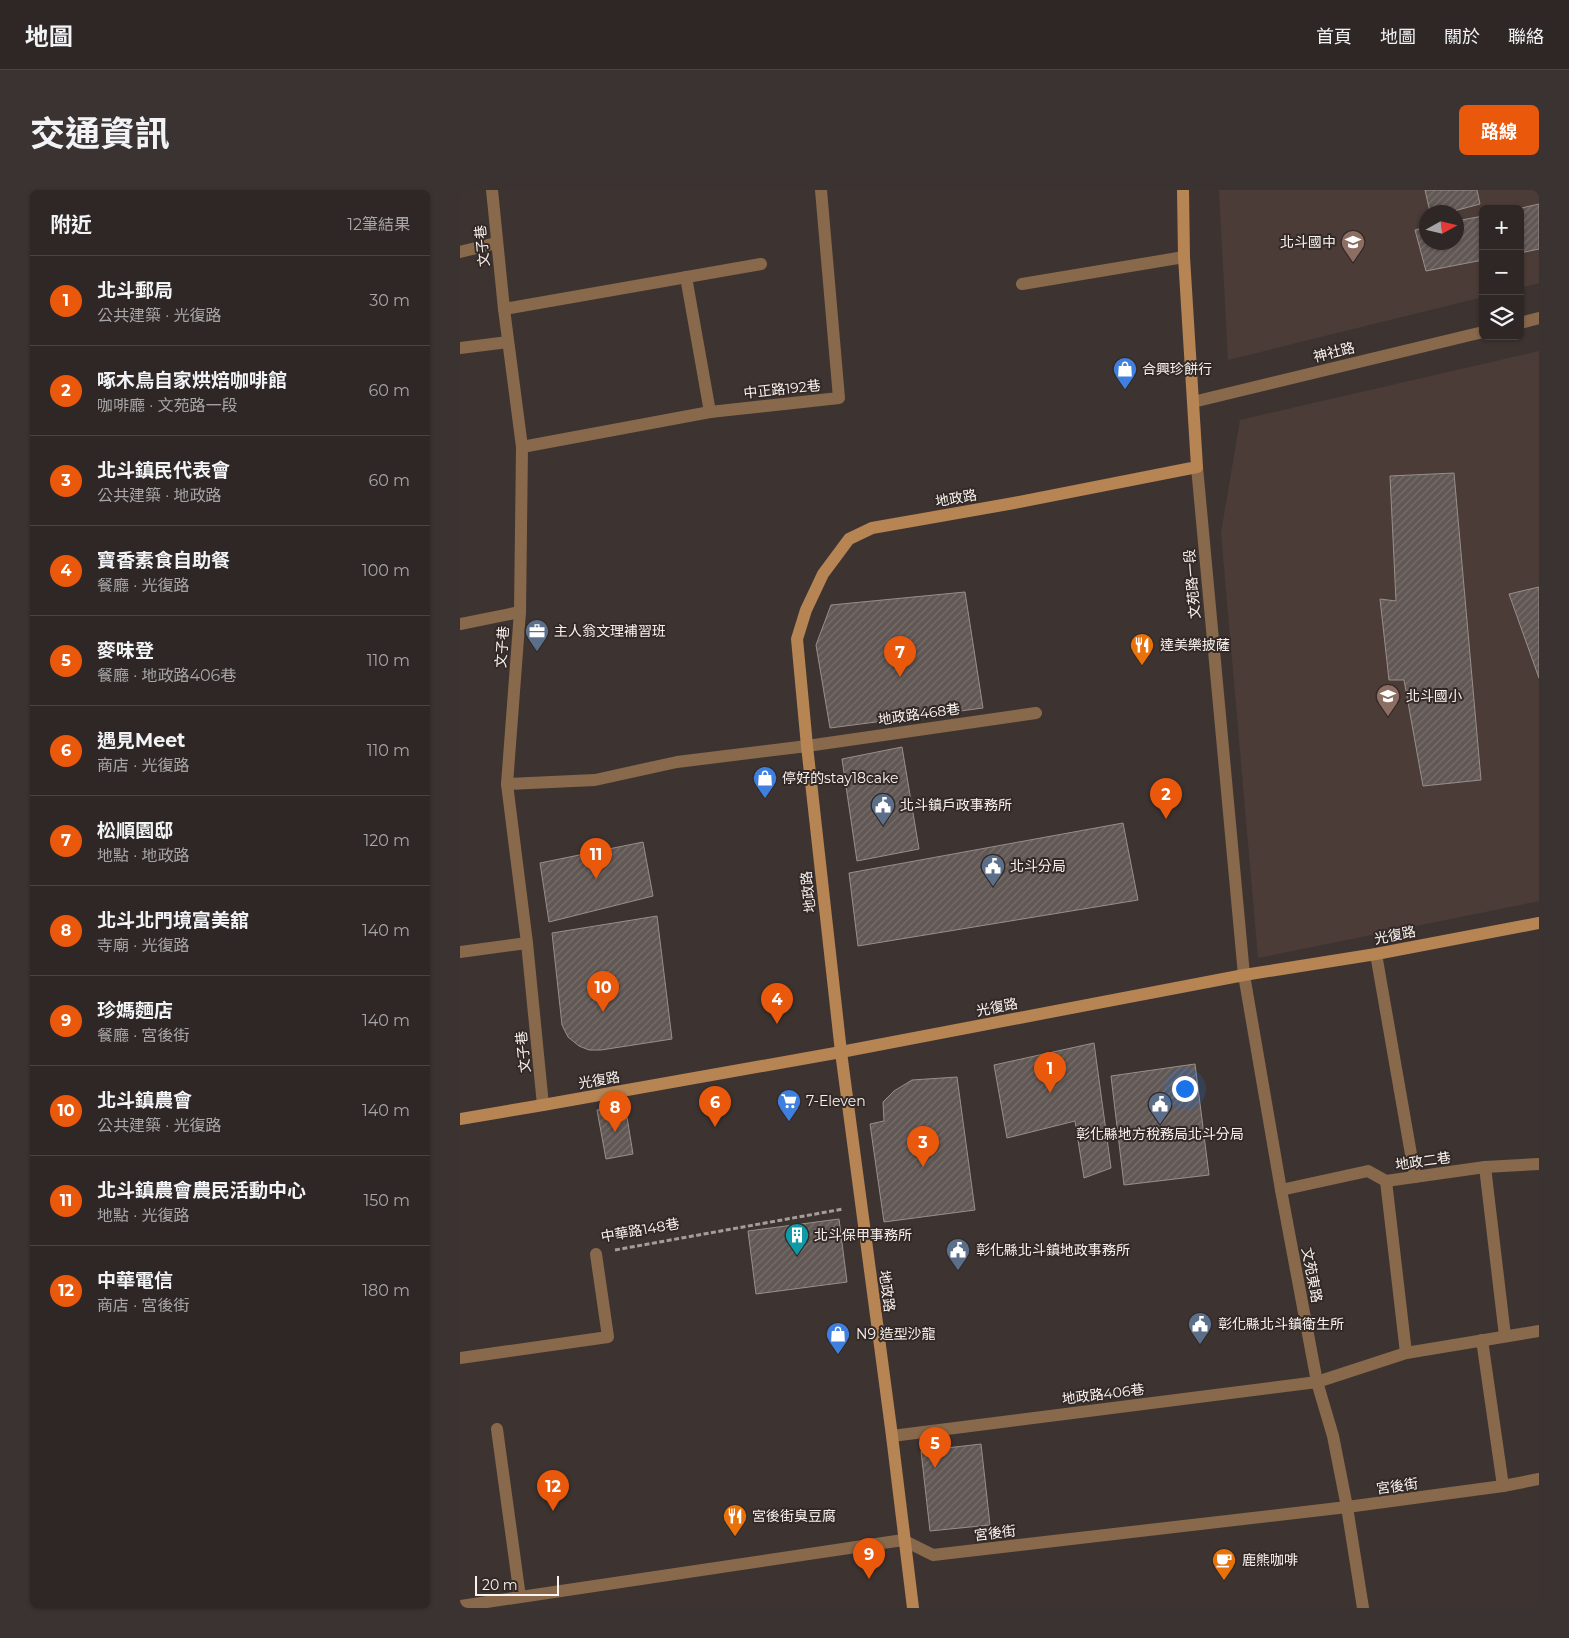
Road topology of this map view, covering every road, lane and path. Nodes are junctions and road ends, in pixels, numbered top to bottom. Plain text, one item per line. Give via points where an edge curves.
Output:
1 (492, 190) edge
2 (821, 190) edge
3 (1183, 190) edge
4 (496, 242) junction
5 (460, 252) edge
6 (1184, 257) junction
7 (761, 264) dead end
8 (686, 277) junction
9 (1022, 284) dead end
10 (504, 308) junction
11 (1539, 318) edge
12 (1524, 322) edge
13 (1479, 333) edge
14 (508, 342) junction
15 (460, 348) edge
16 (1193, 402) junction
17 (710, 412) junction
18 (522, 447) junction
19 (1197, 467) junction
20 (520, 612) junction
21 (460, 624) edge
22 (1036, 713) dead end
23 (807, 746) junction
24 (508, 784) junction
25 (1539, 923) edge
26 (528, 943) junction
27 (460, 952) edge
28 (1376, 954) junction
29 (1244, 975) junction
30 (841, 1052) junction
31 (543, 1105) junction
32 (460, 1119) edge
33 (1539, 1164) edge
34 (1485, 1167) junction
35 (1415, 1178) junction
36 (1386, 1182) junction
37 (1281, 1190) junction
38 (861, 1206) junction
39 (596, 1254) joint
40 (1539, 1331) edge
41 (1504, 1336) junction
42 (1482, 1340) junction
43 (1406, 1353) junction
44 (460, 1358) edge
45 (1317, 1382) junction
46 (497, 1429) dead end
47 (892, 1436) junction
48 (1539, 1480) edge
49 (1503, 1486) junction
50 (1347, 1508) junction
51 (903, 1540) junction
52 (520, 1597) junction
53 (460, 1606) edge
54 (912, 1608) edge
55 (1363, 1608) edge

1 - 4 street, 文子巷
2 - 17 street, 中正路192巷 via 840,398
3 - 6 street, 文苑路一段
4 - 5 street
4 - 10 street, 文子巷
6 - 9 street
6 - 16 street, 文苑路一段
7 - 8 street
8 - 10 street
8 - 17 street
10 - 14 street, 文子巷
11 - 12 street
13 - 16 street, 神社路
14 - 15 street
14 - 18 street, 文子巷
16 - 19 street, 文苑路一段
17 - 18 street, 中正路192巷
18 - 20 street, 文子巷
19 - 23 street, 地政路 via 872,528 849,538 823,574 806,610 798,639
19 - 29 street, 文苑路一段
20 - 21 street
20 - 24 street, 文子巷
22 - 23 street, 地政路468巷
23 - 24 street, 地政路468巷 via 678,762 595,780
23 - 30 street, 地政路
24 - 26 street, 文子巷
25 - 28 street, 光復路
26 - 27 street
26 - 31 street, 文子巷
28 - 29 street, 光復路
28 - 35 street
29 - 30 street, 光復路
29 - 37 street, 文苑東路
30 - 31 street, 光復路
30 - 38 street, 地政路
31 - 32 street, 光復路
33 - 34 street, 地政二巷
34 - 35 street, 地政二巷
34 - 41 street
35 - 36 street, 地政二巷
36 - 37 street, 地政二巷 via 1368,1171
36 - 43 street
37 - 45 street, 文苑東路
38 - 39 path, 中華路148巷
38 - 47 street, 地政路
39 - 44 street, 中華路148巷 via 608,1337
40 - 41 street
41 - 42 street
42 - 43 street
42 - 49 street
43 - 45 street
45 - 47 street, 地政路406巷
45 - 50 street, 文苑東路 via 1333,1436
46 - 52 street
47 - 51 street, 地政路
48 - 49 street, 宮後街
49 - 50 street, 宮後街
50 - 51 street, 宮後街 via 933,1555
50 - 55 street, 文苑東路
51 - 52 street
51 - 54 street, 地政路
52 - 53 street

